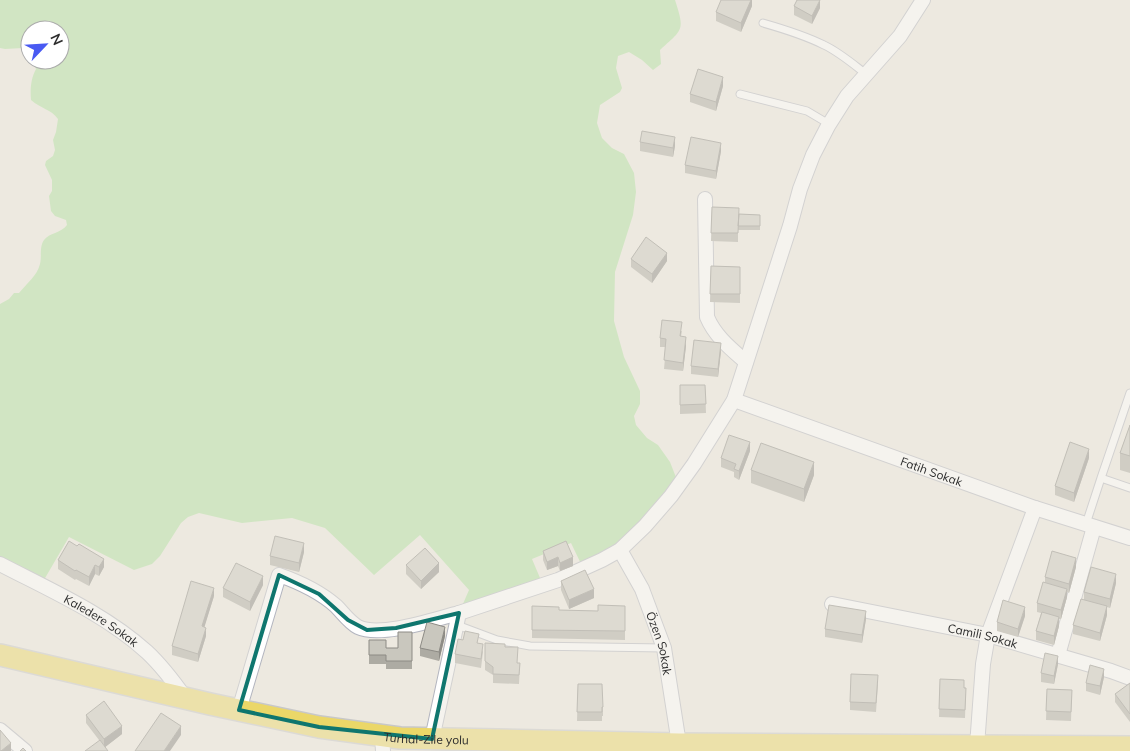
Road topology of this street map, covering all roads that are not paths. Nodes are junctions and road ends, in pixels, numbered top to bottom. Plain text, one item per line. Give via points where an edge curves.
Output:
1 (923, 0) edge
2 (763, 23) dead end
3 (866, 74) junction
4 (740, 94) dead end
5 (829, 124) junction
6 (705, 199) dead end
7 (746, 362) junction
8 (1130, 393) edge
9 (734, 400) junction
10 (1101, 478) junction
11 (1130, 488) edge
12 (1035, 508) junction
13 (1090, 526) junction
14 (1130, 538) edge
15 (620, 550) junction
16 (0, 564) edge
17 (832, 604) edge
18 (458, 619) junction
19 (988, 634) junction
20 (664, 648) junction
21 (0, 655) edge
22 (1058, 655) junction
23 (1130, 678) edge
24 (186, 698) junction
25 (239, 710) junction
26 (0, 730) edge
27 (432, 739) junction
28 (382, 743) edge
29 (679, 744) junction
30 (977, 746) junction
31 (1130, 747) edge
32 (1084, 749) edge
33 (25, 751) edge

1 - 3 street via 900,36
2 - 3 lane via 824,45
3 - 5 street
4 - 5 lane via 807,111
5 - 7 street via 800,189
6 - 7 street via 707,317 719,338
7 - 9 street
8 - 10 lane
9 - 12 street, Fatih Sokak
9 - 15 street via 671,496
10 - 11 lane
10 - 13 lane
12 - 13 street, Fatih Sokak
12 - 19 street
13 - 14 street, Fatih Sokak
13 - 22 street
15 - 18 street via 584,570
15 - 20 street, Özen Sokak via 642,589
16 - 24 street, Kaledere Sokak via 129,637 166,672
17 - 19 street, Camili Sokak
18 - 20 lane via 497,640 530,646
18 - 25 street via 367,630 348,620 335,606 300,582 279,575
18 - 27 street
19 - 22 street, Camili Sokak
19 - 30 street via 982,664
20 - 29 street, Özen Sokak
21 - 24 main road, Turhal-Zile yolu
22 - 23 street, Camili Sokak
24 - 25 main road, Turhal-Zile yolu
25 - 28 main road, Turhal-Zile yolu
26 - 33 street
27 - 28 main road, Turhal-Zile yolu
27 - 29 main road, Turhal-Zile yolu
29 - 30 main road, Turhal-Zile yolu
30 - 32 main road, Turhal-Zile yolu
31 - 32 main road, Turhal-Zile yolu

